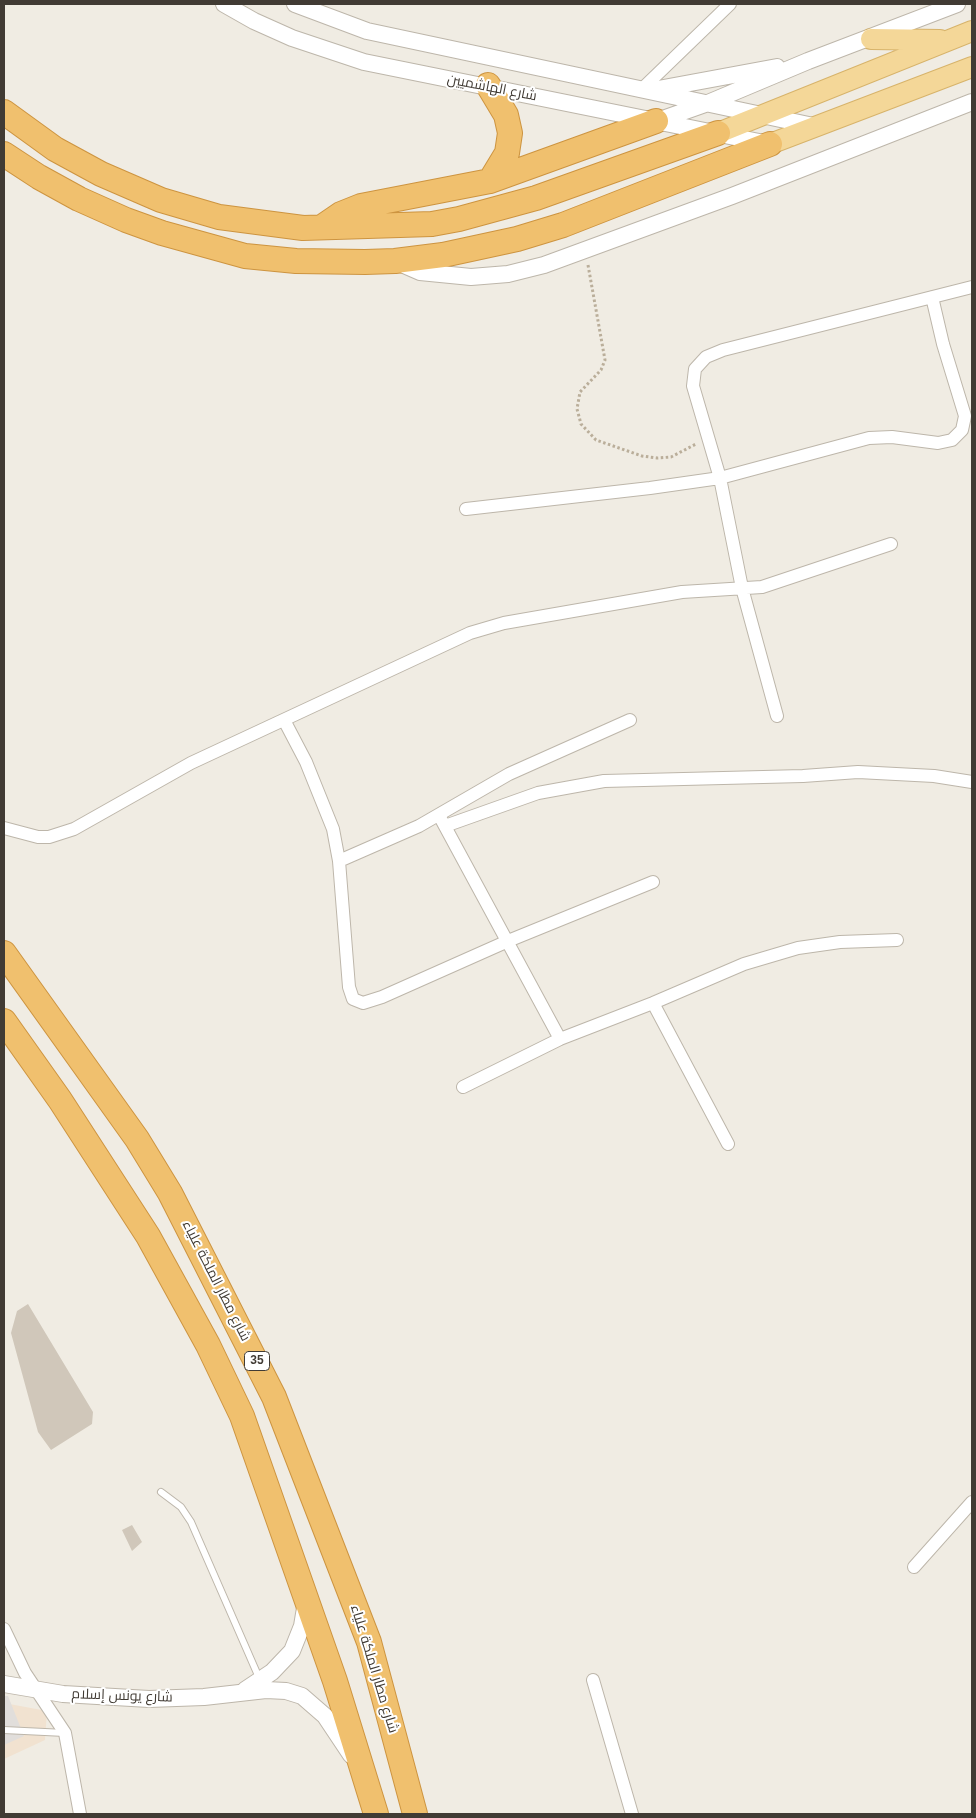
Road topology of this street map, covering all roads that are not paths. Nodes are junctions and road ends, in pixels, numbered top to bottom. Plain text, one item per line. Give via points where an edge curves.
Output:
1 (224, 4) edge
2 (295, 4) edge
3 (730, 4) edge
4 (957, 4) edge
5 (972, 31) edge
6 (871, 39) junction
7 (950, 40) junction
8 (808, 61) junction
9 (968, 70) edge
10 (488, 86) junction
11 (646, 89) junction
12 (972, 102) edge
13 (708, 103) junction
14 (4, 112) edge
15 (764, 115) junction
16 (656, 121) junction
17 (818, 127) junction
18 (718, 133) junction
19 (770, 144) junction
20 (4, 154) edge
21 (490, 181) junction
22 (320, 228) junction
23 (395, 261) junction
24 (972, 287) edge
25 (932, 297) junction
26 (720, 478) junction
27 (466, 509) dead end
28 (891, 544) dead end
29 (742, 588) junction
30 (776, 716) dead end
31 (284, 720) junction
32 (630, 720) dead end
33 (972, 782) edge
34 (442, 820) junction
35 (4, 828) edge
36 (339, 861) junction
37 (653, 882) dead end
38 (897, 940) dead end
39 (508, 941) junction
40 (4, 953) edge
41 (653, 1003) junction
42 (4, 1021) edge
43 (560, 1039) junction
44 (463, 1087) dead end
45 (728, 1144) dead end
46 (161, 1492) dead end
47 (972, 1502) edge
48 (914, 1567) dead end
49 (306, 1598) junction
50 (4, 1629) edge
51 (593, 1680) dead end
52 (261, 1681) junction
53 (4, 1684) edge
54 (36, 1690) junction
55 (241, 1692) junction
56 (4, 1730) edge
57 (65, 1733) junction
58 (363, 1774) junction
59 (80, 1814) edge
60 (376, 1814) edge
61 (415, 1814) edge
62 (632, 1814) edge

1 - 10 street, شارع الهاشميين via 254,21 332,52 411,73
2 - 11 street via 367,31
3 - 11 street via 680,50
4 - 6 street
5 - 7 main road
6 - 7 main road
6 - 8 street
7 - 15 main road
8 - 11 street
8 - 13 street
9 - 17 main road
10 - 16 street, شارع الهاشميين
10 - 21 highway via 506,115 510,133 507,153
11 - 13 street
12 - 23 street via 544,265 487,277 437,275 410,269
13 - 15 street
13 - 16 street
14 - 22 highway via 63,153 101,174 161,200 252,223
15 - 17 street
15 - 18 main road
16 - 18 street, شارع الهاشميين
16 - 21 highway
17 - 19 main road
18 - 19 street, شارع الهاشميين
18 - 22 highway via 536,198 477,215 432,224
19 - 23 highway via 590,215 517,240 451,254
20 - 23 highway via 38,177 126,220 201,245 270,259
21 - 22 highway via 361,206
24 - 25 street
25 - 26 street via 723,350 700,362 692,378
25 - 26 street via 965,416 958,436 938,443 892,437 869,438
26 - 27 street
26 - 29 street
28 - 29 street via 767,585
29 - 30 street
29 - 31 street via 682,592 486,628 452,640
31 - 35 street via 184,766 74,829 38,837
31 - 36 street via 306,762 333,829
32 - 34 street via 509,774
33 - 34 street via 934,776 858,772 604,781 538,793
34 - 36 street
34 - 39 street
36 - 39 street via 349,987 357,1002 366,1003 382,997
37 - 39 street
38 - 41 street via 840,942 774,953
39 - 43 street
40 - 61 highway, شارع مطار الملكة علياء / 35 via 138,1139 175,1201 274,1396 369,1642
41 - 43 street
41 - 45 street
42 - 49 highway via 138,1220 208,1345 242,1416
43 - 44 street
46 - 52 lane via 181,1506 191,1522
47 - 48 street
49 - 52 street, شارع يونس إسلام via 302,1626 292,1651
49 - 58 highway
50 - 54 street
51 - 62 street
52 - 55 street, شارع يونس إسلام
53 - 54 street, شارع يونس إسلام
54 - 55 street, شارع يونس إسلام via 148,1698 204,1697
54 - 57 street
55 - 58 street, شارع يونس إسلام via 286,1691 302,1696 325,1716
56 - 57 lane
57 - 59 street
58 - 60 highway

